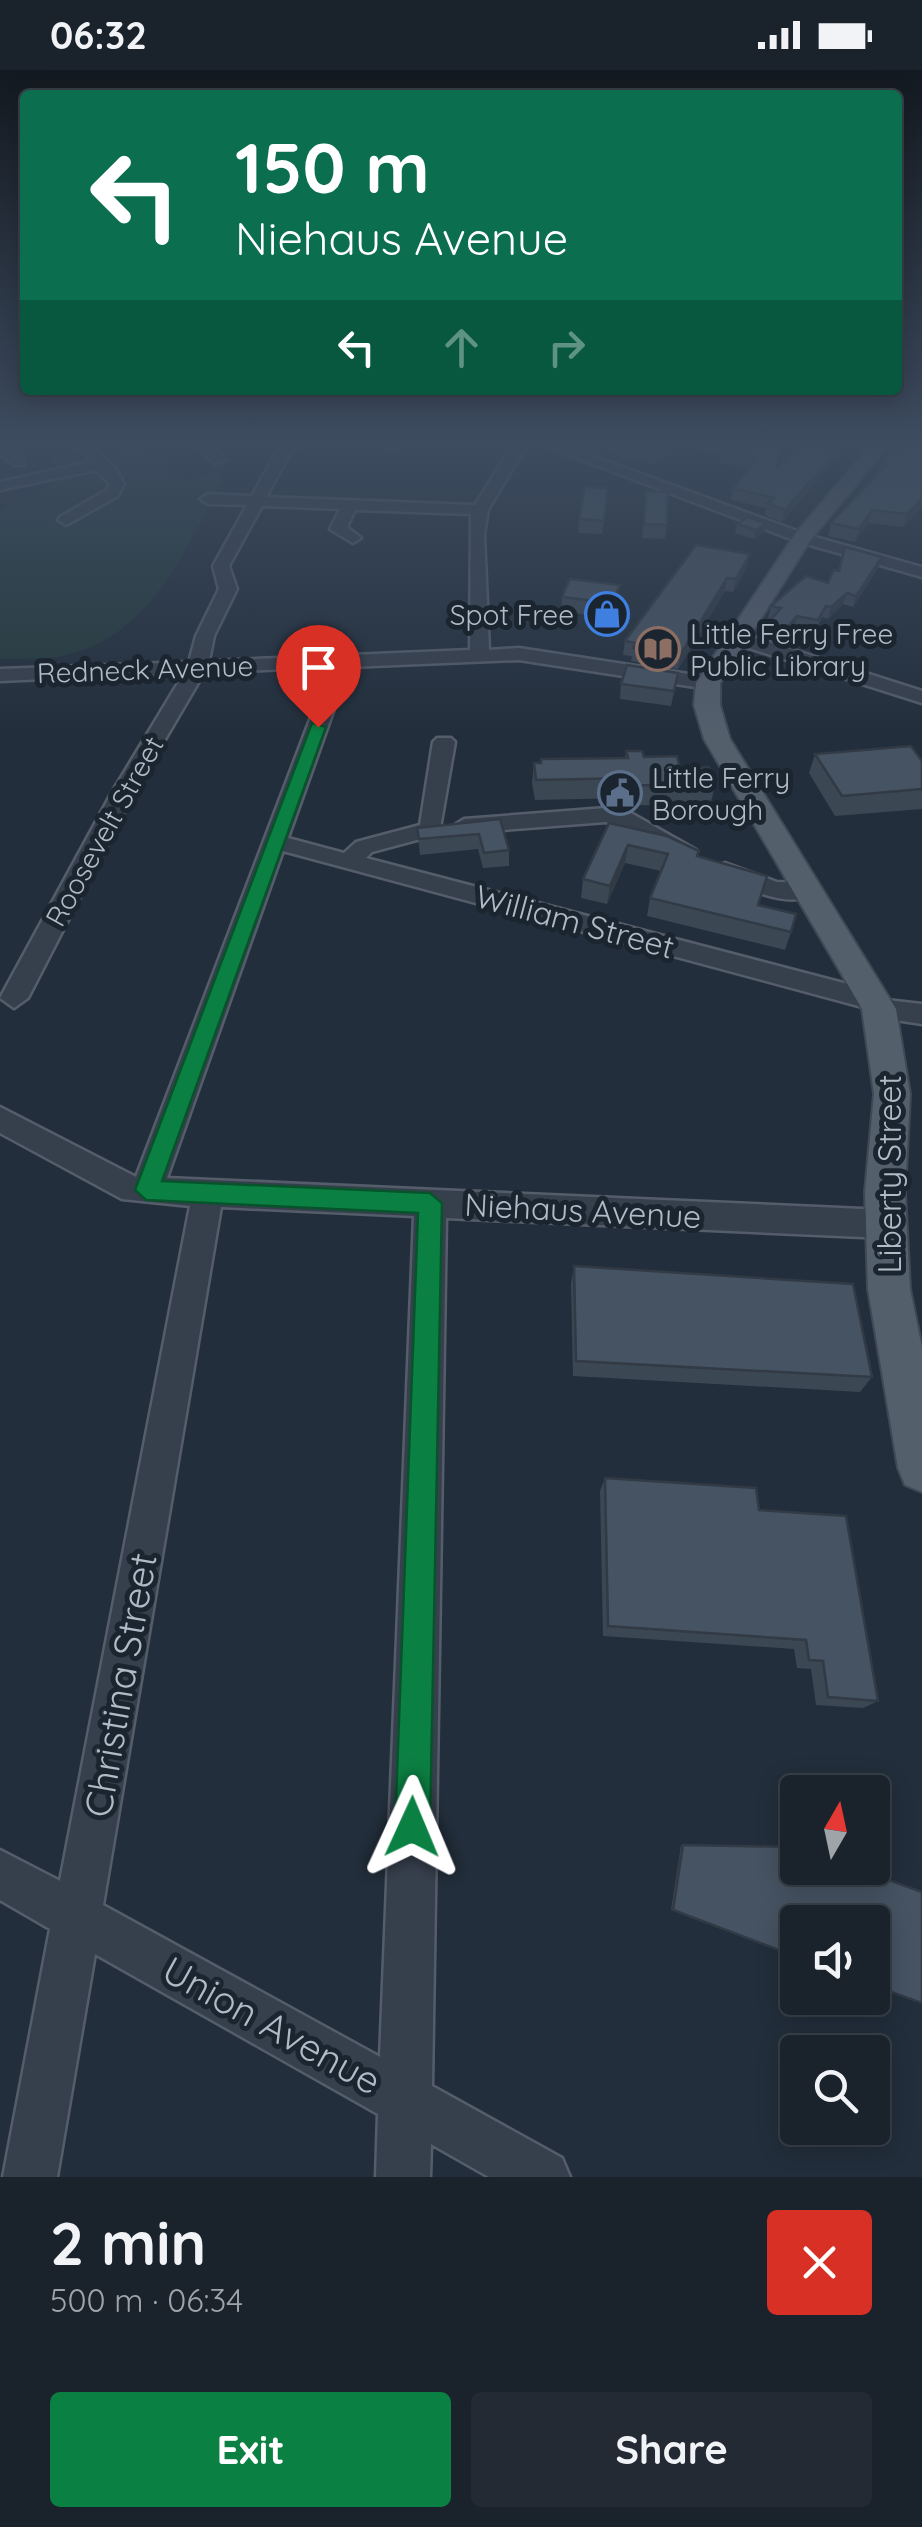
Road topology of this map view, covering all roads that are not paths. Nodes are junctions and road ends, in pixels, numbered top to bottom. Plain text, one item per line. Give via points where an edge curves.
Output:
1 (235, 539) edge
2 (476, 539) edge
3 (801, 539) edge
4 (807, 539) edge
5 (922, 572) edge
6 (737, 638) junction
7 (480, 655) junction
8 (342, 660) junction
9 (198, 666) junction
10 (0, 675) edge
11 (708, 684) junction
12 (922, 697) edge
13 (444, 742) dead end
14 (431, 828) junction
15 (276, 842) junction
16 (349, 861) junction
17 (807, 889) junction
18 (14, 998) dead end
19 (877, 1005) junction
20 (922, 1014) edge
21 (0, 1118) edge
22 (146, 1190) junction
23 (208, 1193) junction
24 (430, 1203) junction
25 (885, 1224) junction
26 (922, 1468) edge
27 (0, 1874) edge
28 (79, 1917) junction
29 (404, 2100) junction
30 (30, 2177) edge
31 (404, 2177) edge
32 (543, 2177) edge

1 - 9 street, Roosevelt Street via 221,566 228,589
2 - 7 street
3 - 6 main road
4 - 5 street
6 - 11 main road
6 - 12 street
7 - 8 street, Redneck Avenue
7 - 11 street, Redneck Avenue via 551,657
8 - 9 street, Redneck Avenue
8 - 15 street
9 - 10 street, Redneck Avenue
9 - 18 street, Roosevelt Street
11 - 17 main road, Liberty Street via 717,739
13 - 14 street
14 - 16 street via 364,847
14 - 17 street via 606,815 746,881 775,890
15 - 16 street, William Street
15 - 22 street
16 - 19 street, William Street
17 - 19 main road, Liberty Street
19 - 20 street, William Street
19 - 25 main road, Liberty Street via 892,1094
21 - 22 street, Niehaus Avenue via 134,1190
22 - 23 street, Niehaus Avenue
23 - 24 street, Niehaus Avenue
23 - 28 street, Christina Street
24 - 25 street, Niehaus Avenue
24 - 29 street
25 - 26 main road, Liberty Street via 900,1366
27 - 28 street, Union Avenue
28 - 29 street, Union Avenue
28 - 30 street, Christina Street
29 - 31 street
29 - 32 street, Union Avenue

